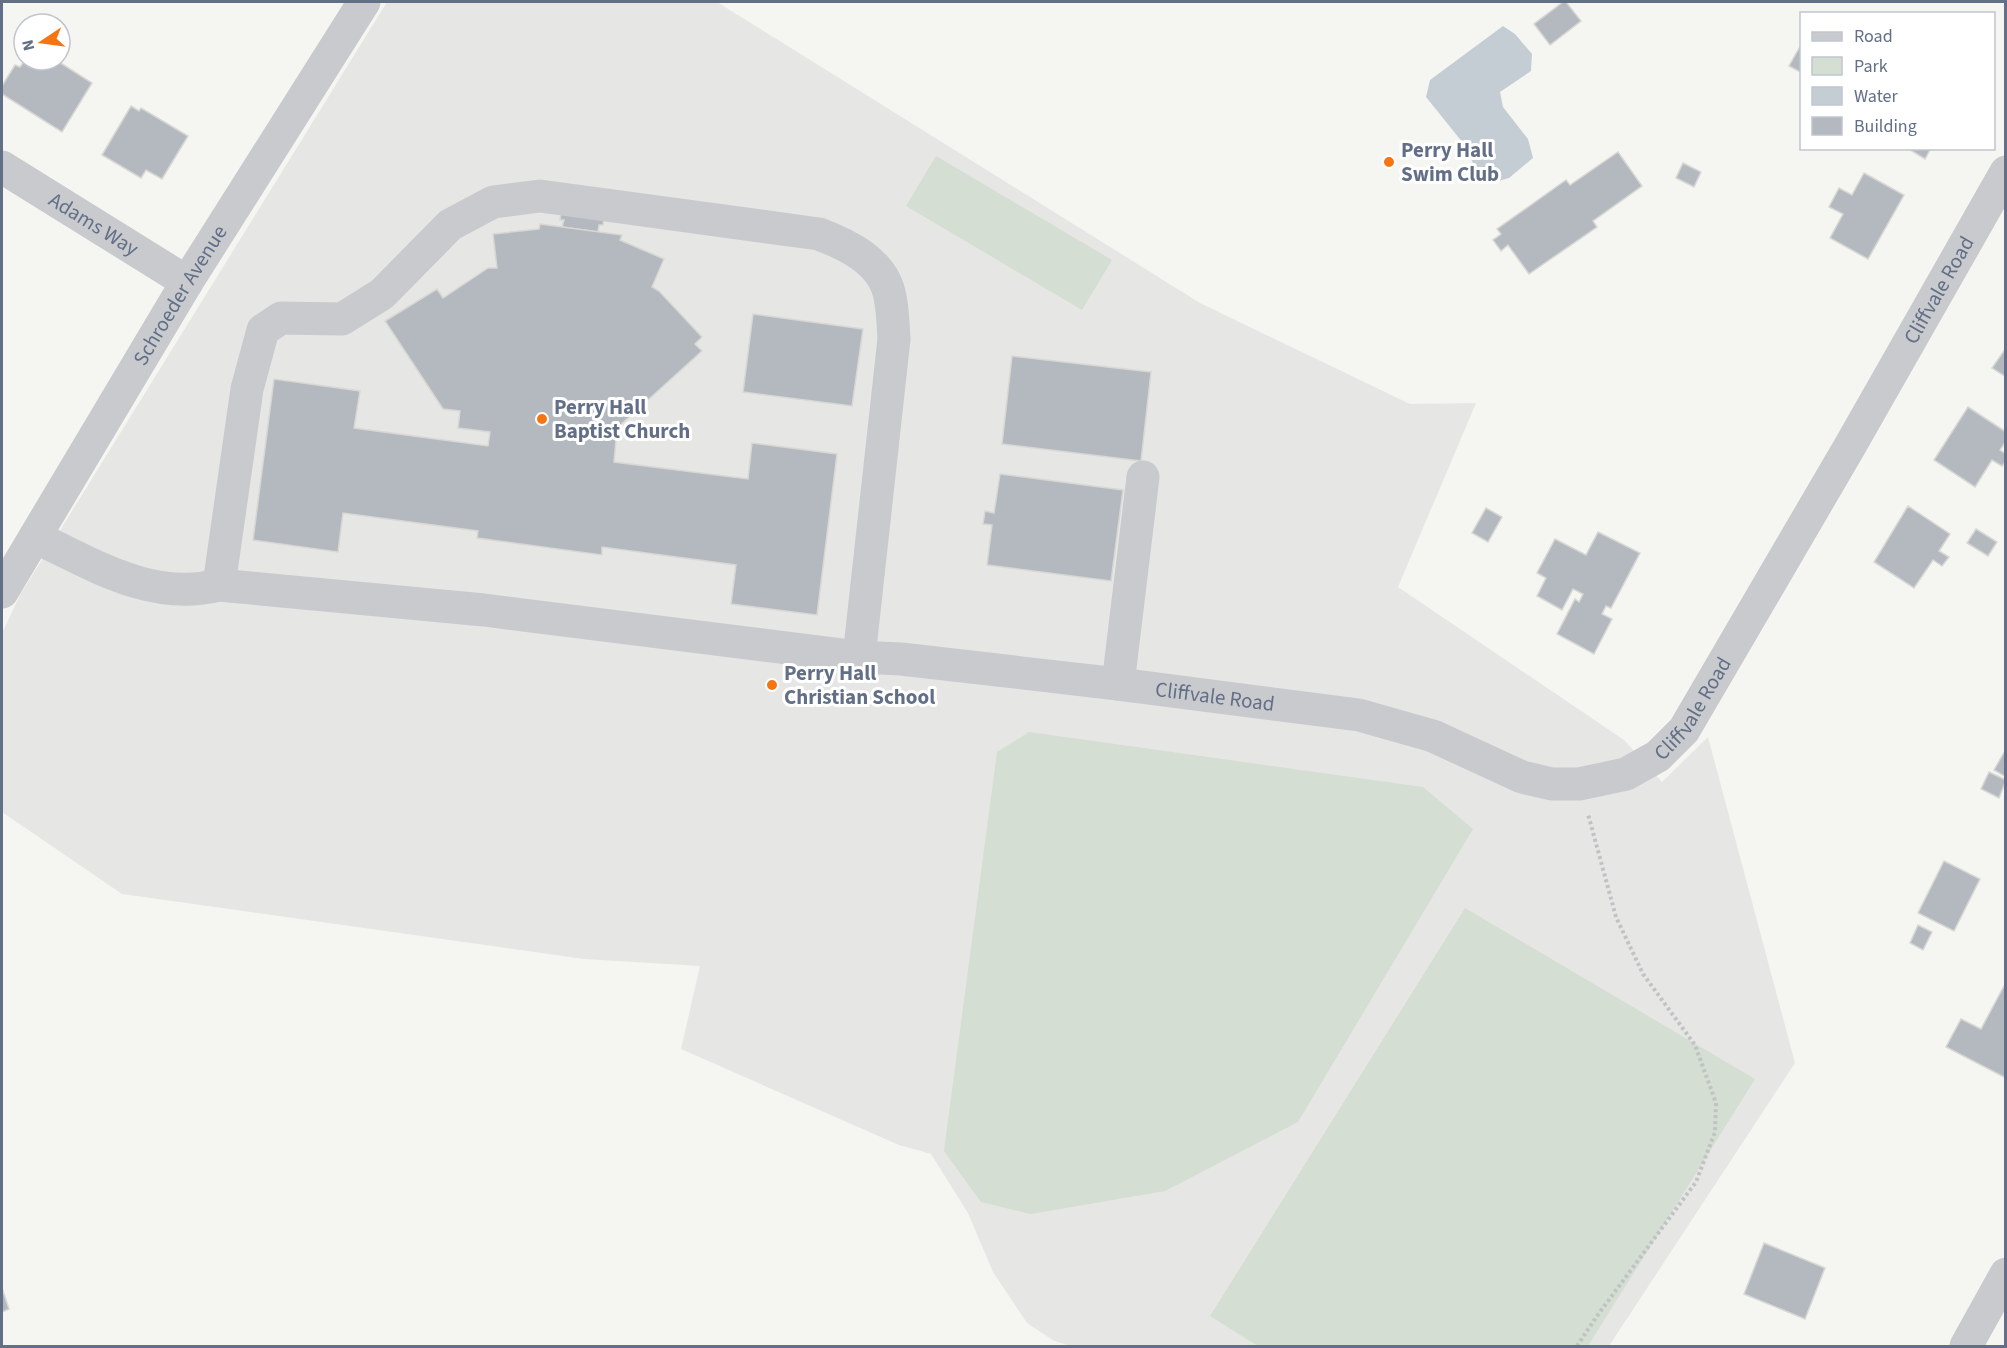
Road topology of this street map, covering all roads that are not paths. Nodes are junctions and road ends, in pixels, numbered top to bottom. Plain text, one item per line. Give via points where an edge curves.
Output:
1 (364, 2) edge
2 (2, 167) edge
3 (2006, 172) edge
4 (187, 282) junction
5 (1143, 477) dead end
6 (35, 537) junction
7 (219, 585) junction
8 (2, 592) edge
9 (859, 657) junction
10 (1118, 684) junction
11 (2006, 1274) edge
12 (1966, 1347) edge

1 - 4 street, Schroeder Avenue
2 - 4 street, Adams Way
3 - 10 street, Cliffvale Road via 1684,730 1658,756 1626,774 1580,784 1552,784 1522,777 1433,736 1359,716
4 - 6 street, Schroeder Avenue
5 - 10 street
6 - 7 street, Cliffvale Road via 142,586 200,590
6 - 8 street, Schroeder Avenue
7 - 9 street, Cliffvale Road via 472,609
7 - 9 street via 247,389 263,330 282,318 342,319 382,294 450,225 493,202 540,196 819,234 847,245 873,265 890,294 894,339
9 - 10 street, Cliffvale Road via 901,658
11 - 12 street

